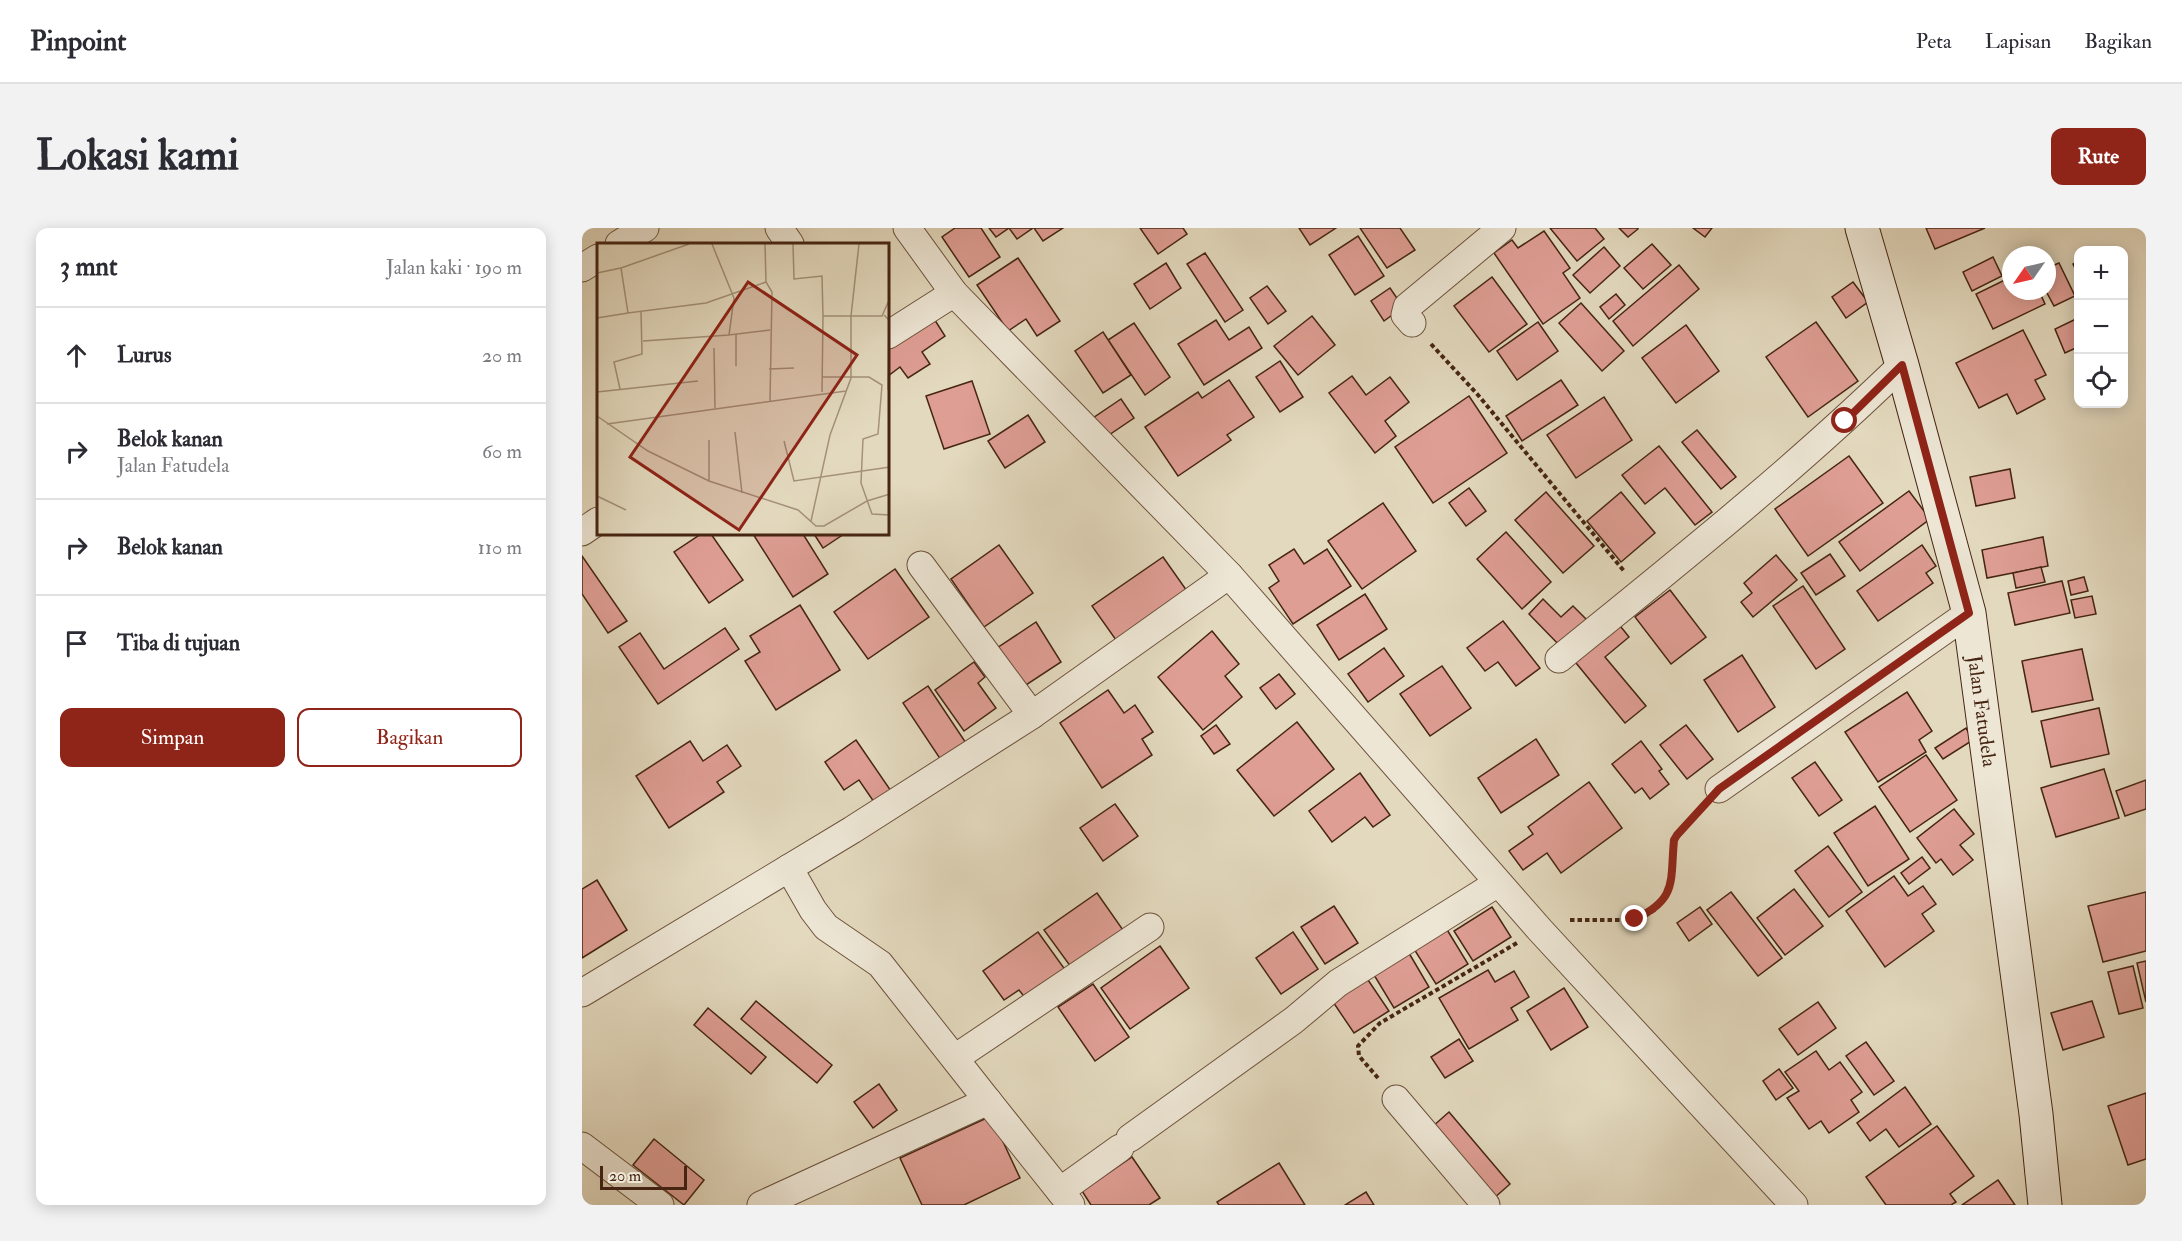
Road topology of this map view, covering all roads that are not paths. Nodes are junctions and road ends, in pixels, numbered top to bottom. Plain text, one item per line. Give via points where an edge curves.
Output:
1 (645, 228) edge
2 (779, 228) edge
3 (907, 228) edge
4 (1502, 228) edge
5 (1862, 228) edge
6 (621, 243) edge
7 (789, 243) edge
8 (597, 259) edge
9 (582, 268) edge
10 (954, 292) junction
11 (1412, 323) road end
12 (890, 334) edge
13 (1902, 365) junction
14 (597, 521) edge
15 (582, 532) edge
16 (921, 565) dead end
17 (1228, 575) junction
18 (1969, 613) junction
19 (1559, 659) dead end
20 (1032, 715) junction
21 (1719, 789) road end
22 (789, 868) junction
23 (1497, 883) junction
24 (1150, 927) dead end
25 (582, 993) edge
26 (955, 1058) junction
27 (1396, 1099) road end
28 (988, 1101) junction
29 (582, 1146) edge
30 (1066, 1198) edge
31 (660, 1205) edge
32 (761, 1205) edge
33 (1486, 1205) edge
34 (1794, 1205) edge
35 (2045, 1205) edge

1 - 6 street
2 - 7 street
3 - 10 street
4 - 11 street via 1407,307 1405,315
5 - 13 street, Jalan Fatudela
8 - 9 street
10 - 12 street
10 - 17 street
13 - 18 street, Jalan Fatudela
13 - 19 street via 1775,482
14 - 15 street
16 - 20 street
17 - 20 street
17 - 23 street
18 - 21 street
18 - 35 street, Jalan Fatudela
20 - 22 street
22 - 25 street
22 - 26 street via 826,927 880,964
23 - 30 street via 1338,983 1294,1020 1125,1143
23 - 34 street
24 - 26 street
26 - 28 street
27 - 33 street
28 - 30 street
28 - 32 street
29 - 31 street

